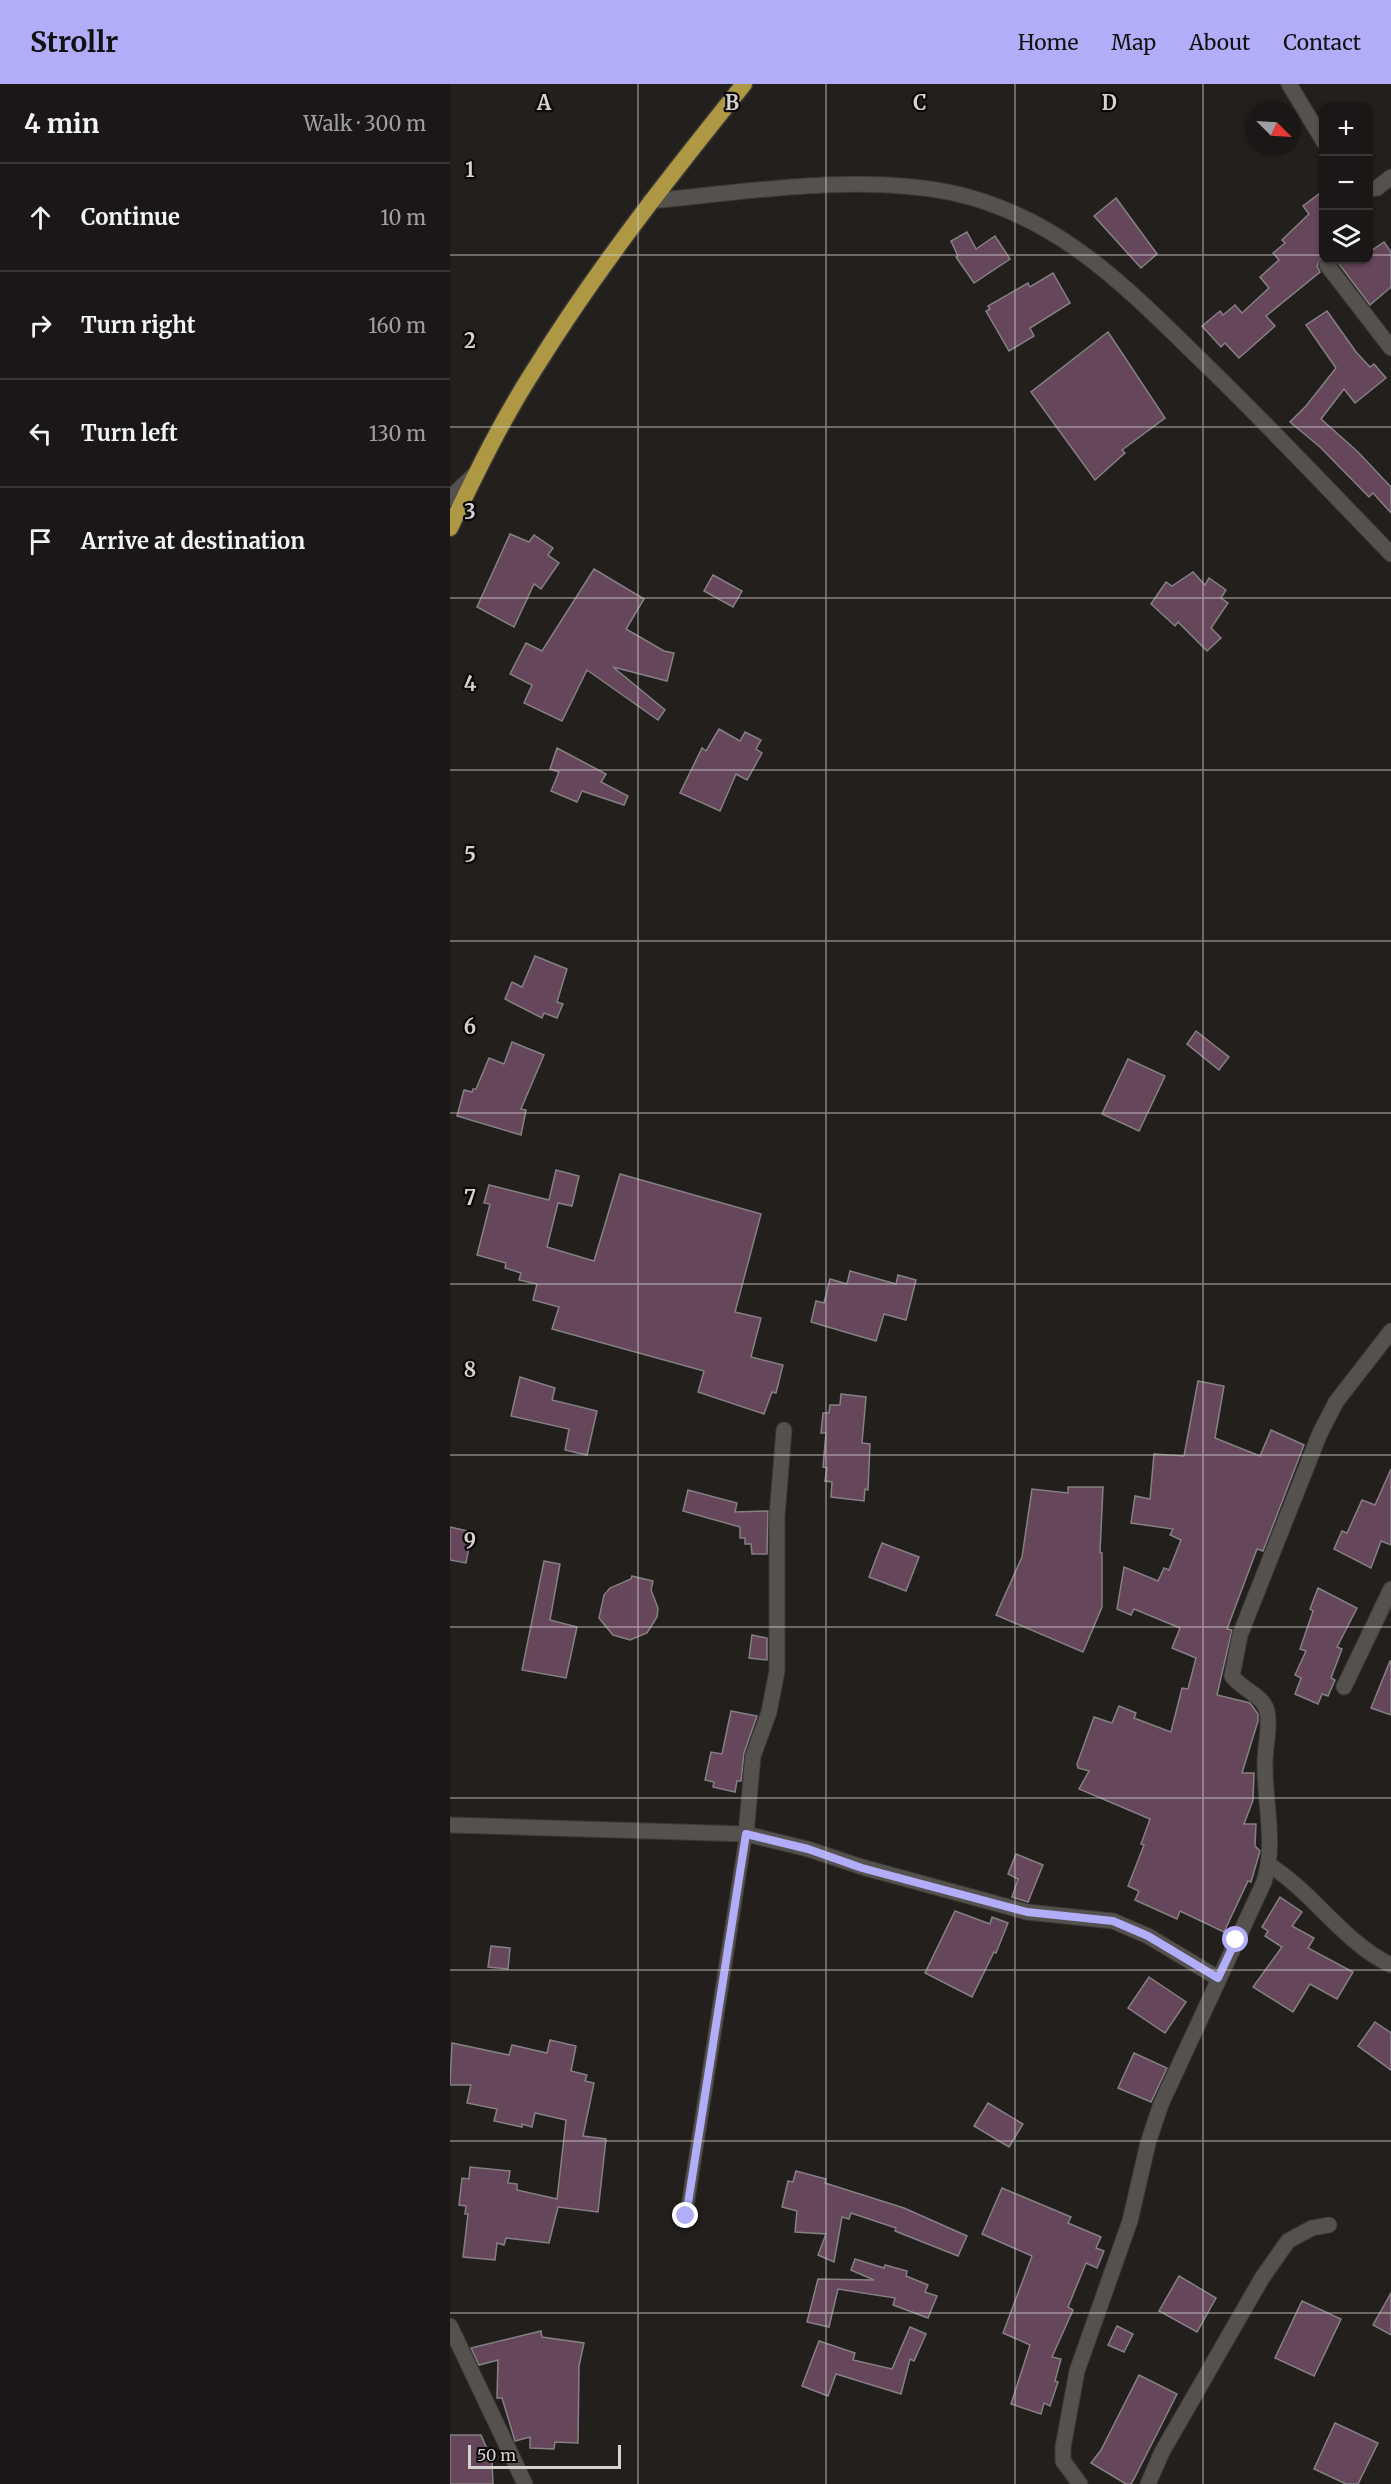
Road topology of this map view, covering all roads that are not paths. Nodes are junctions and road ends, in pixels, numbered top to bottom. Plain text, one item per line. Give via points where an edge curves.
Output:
1 (744, 84) edge
2 (1289, 84) edge
3 (1319, 135) edge
4 (1391, 177) edge
5 (1373, 189) edge
6 (650, 201) junction
7 (1327, 265) dead end
8 (1391, 348) edge
9 (477, 472) junction
10 (450, 498) edge
11 (450, 528) edge
12 (1391, 554) edge
13 (1391, 1330) edge
14 (784, 1430) dead end
15 (1391, 1589) edge
16 (1344, 1687) dead end
17 (450, 1825) edge
18 (746, 1834) junction
19 (1269, 1865) junction
20 (1391, 1965) edge
21 (1218, 1978) junction
22 (686, 2216) dead end
23 (1329, 2225) dead end
24 (450, 2326) edge
25 (525, 2484) edge
26 (1080, 2484) edge
27 (1148, 2484) edge

1 - 6 highway
2 - 3 street
4 - 5 street
6 - 9 highway via 535,368
6 - 12 street via 787,188 890,185 953,194 1005,211 1060,236 1102,266 1169,329
7 - 8 street
9 - 10 street
9 - 11 highway
13 - 19 street via 1336,1402 1320,1433 1232,1663 1232,1676 1238,1685 1263,1702 1267,1710
14 - 18 street via 777,1516 777,1671 769,1712 753,1756
15 - 16 street
17 - 18 street
18 - 21 street via 1027,1912 1113,1921 1148,1936
18 - 22 lane
19 - 20 street via 1291,1880 1360,1944
19 - 21 street
21 - 26 street via 1161,2104 1130,2221 1077,2371 1062,2447 1063,2461
23 - 27 street via 1311,2228 1288,2241 1262,2278 1162,2452
24 - 25 street

